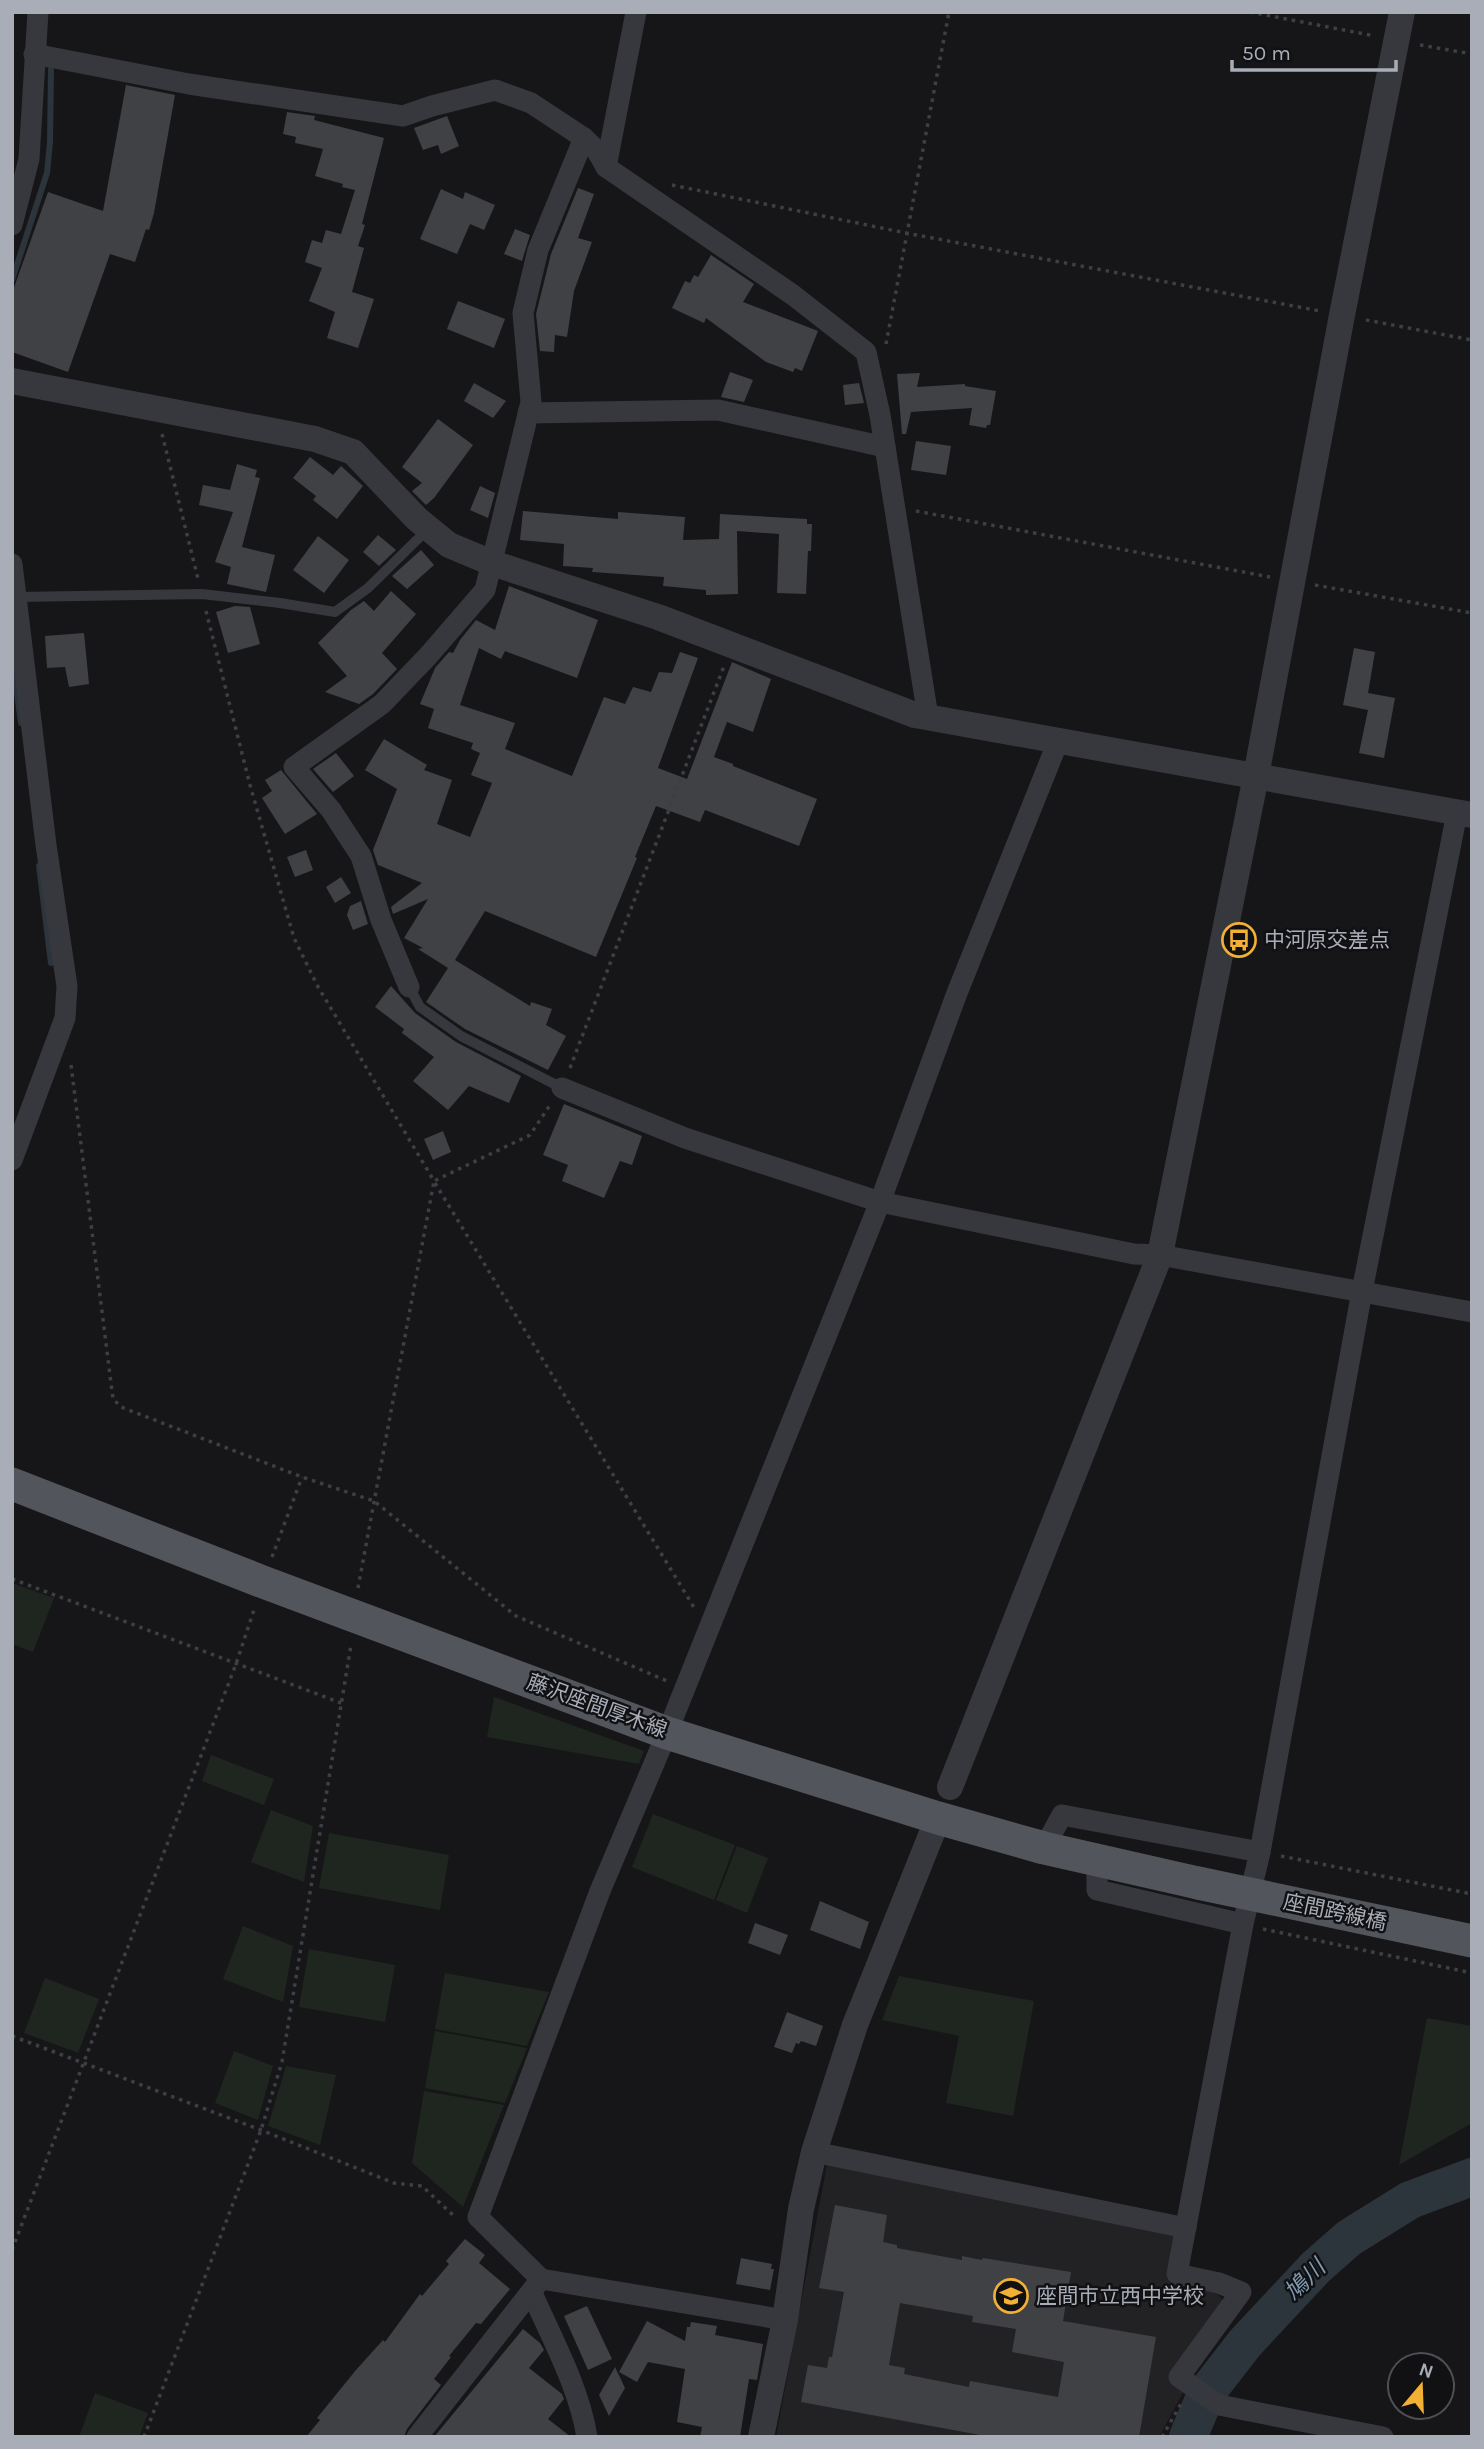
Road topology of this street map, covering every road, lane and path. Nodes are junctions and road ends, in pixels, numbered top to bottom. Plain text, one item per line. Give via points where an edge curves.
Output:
1 (38, 12) edge
2 (636, 12) edge
3 (949, 12) edge
4 (1250, 12) edge
5 (1402, 12) edge
6 (1397, 40) junction
7 (34, 54) junction
8 (1472, 54) edge
9 (584, 138) junction
10 (606, 167) junction
11 (665, 184) dead end
12 (12, 225) edge
13 (906, 233) junction
14 (1342, 315) junction
15 (1472, 340) edge
16 (12, 381) edge
17 (873, 382) junction
18 (156, 408) junction
19 (528, 413) junction
20 (885, 447) junction
21 (894, 506) junction
22 (428, 528) junction
23 (12, 564) edge
24 (492, 564) junction
25 (1292, 581) junction
26 (202, 594) junction
27 (16, 597) junction
28 (1472, 613) edge
29 (732, 646) junction
30 (928, 717) junction
31 (1059, 739) junction
32 (1256, 776) junction
33 (1464, 814) edge
34 (409, 987) joint
35 (70, 1059) dead end
36 (562, 1088) junction
37 (12, 1160) edge
38 (434, 1181) junction
39 (880, 1202) junction
40 (1160, 1255) junction
41 (1362, 1291) junction
42 (1472, 1312) edge
43 (302, 1476) junction
44 (12, 1484) edge
45 (374, 1501) junction
46 (12, 1579) edge
47 (263, 1582) junction
48 (353, 1616) junction
49 (707, 1630) junction
50 (236, 1664) junction
51 (685, 1688) junction
52 (342, 1703) junction
53 (667, 1733) junction
54 (950, 1787) joint
55 (938, 1818) junction
56 (1044, 1848) junction
57 (1259, 1852) junction
58 (1097, 1861) junction
59 (1198, 1883) joint
60 (1472, 1894) edge
61 (1243, 1924) junction
62 (1472, 1941) edge
63 (1472, 1973) edge
64 (12, 2036) edge
65 (84, 2063) junction
66 (261, 2130) junction
67 (814, 2152) junction
68 (462, 2225) dead end
69 (1186, 2228) junction
70 (12, 2250) edge
71 (537, 2286) junction
72 (785, 2320) junction
73 (1202, 2392) junction
74 (144, 2437) edge
75 (417, 2437) edge
76 (587, 2437) edge
77 (761, 2437) edge
78 (1162, 2437) edge
79 (1383, 2437) edge

1 - 7 street
2 - 10 street
3 - 13 path
4 - 6 path
5 - 6 street
6 - 8 path
6 - 14 street
7 - 9 street via 189,84 403,116 495,90 531,103
7 - 12 street via 29,159
9 - 10 street
9 - 19 street via 538,250 523,313 531,402
10 - 17 street via 793,295 866,352
11 - 13 path
13 - 14 path
13 - 17 path via 882,363
14 - 15 path
14 - 25 street
16 - 18 street
17 - 20 street
18 - 22 street via 315,439 353,452
18 - 26 path
19 - 20 street via 718,410
19 - 24 street
20 - 21 street
21 - 25 path
21 - 30 street
22 - 24 street via 449,545
22 - 26 lane via 368,588 335,612
23 - 27 street
24 - 29 street via 658,617
24 - 34 street via 485,590 382,704 295,767 361,856
25 - 28 path
25 - 32 street
26 - 27 lane
26 - 38 path via 294,938 317,985
27 - 37 street via 68,986 65,1018
29 - 30 street
29 - 36 path
30 - 31 street
31 - 32 street
31 - 39 street via 957,993
32 - 33 street
32 - 40 street
33 - 41 street
34 - 36 lane via 420,1007 461,1036
35 - 43 path via 113,1399 121,1407
36 - 38 path via 530,1135
36 - 39 street via 685,1138
38 - 45 path
38 - 49 path
39 - 40 street via 1134,1254
39 - 49 street
40 - 41 street
40 - 54 street
41 - 42 street
41 - 57 street
43 - 45 path
43 - 47 path
44 - 47 main road, 藤沢座間厚木線
45 - 48 path
45 - 51 path via 516,1616
46 - 50 path
47 - 48 main road, 藤沢座間厚木線
47 - 50 path
48 - 52 path
48 - 53 main road, 藤沢座間厚木線
49 - 51 street
50 - 52 path
50 - 65 path
51 - 53 street
52 - 66 path via 288,2040
53 - 55 main road, 藤沢座間厚木線
53 - 71 street via 600,1891 478,2217
54 - 55 street
55 - 56 main road, 藤沢座間厚木線
55 - 67 street via 855,2025
56 - 57 street via 1062,1815
56 - 58 main road, 藤沢座間厚木線
57 - 60 path
57 - 61 street
58 - 59 main road, 藤沢座間厚木線
58 - 61 street via 1097,1890
59 - 62 main road, 座間跨線橋, bridge
61 - 63 path
61 - 69 street
64 - 65 path
65 - 66 path
65 - 70 path
66 - 68 path via 394,2183 422,2186
66 - 74 path
67 - 69 street
67 - 72 street
69 - 73 street via 1177,2274 1241,2292 1179,2376
71 - 72 street
71 - 75 street
71 - 76 street
72 - 77 street
73 - 78 path
73 - 79 street via 1219,2405

